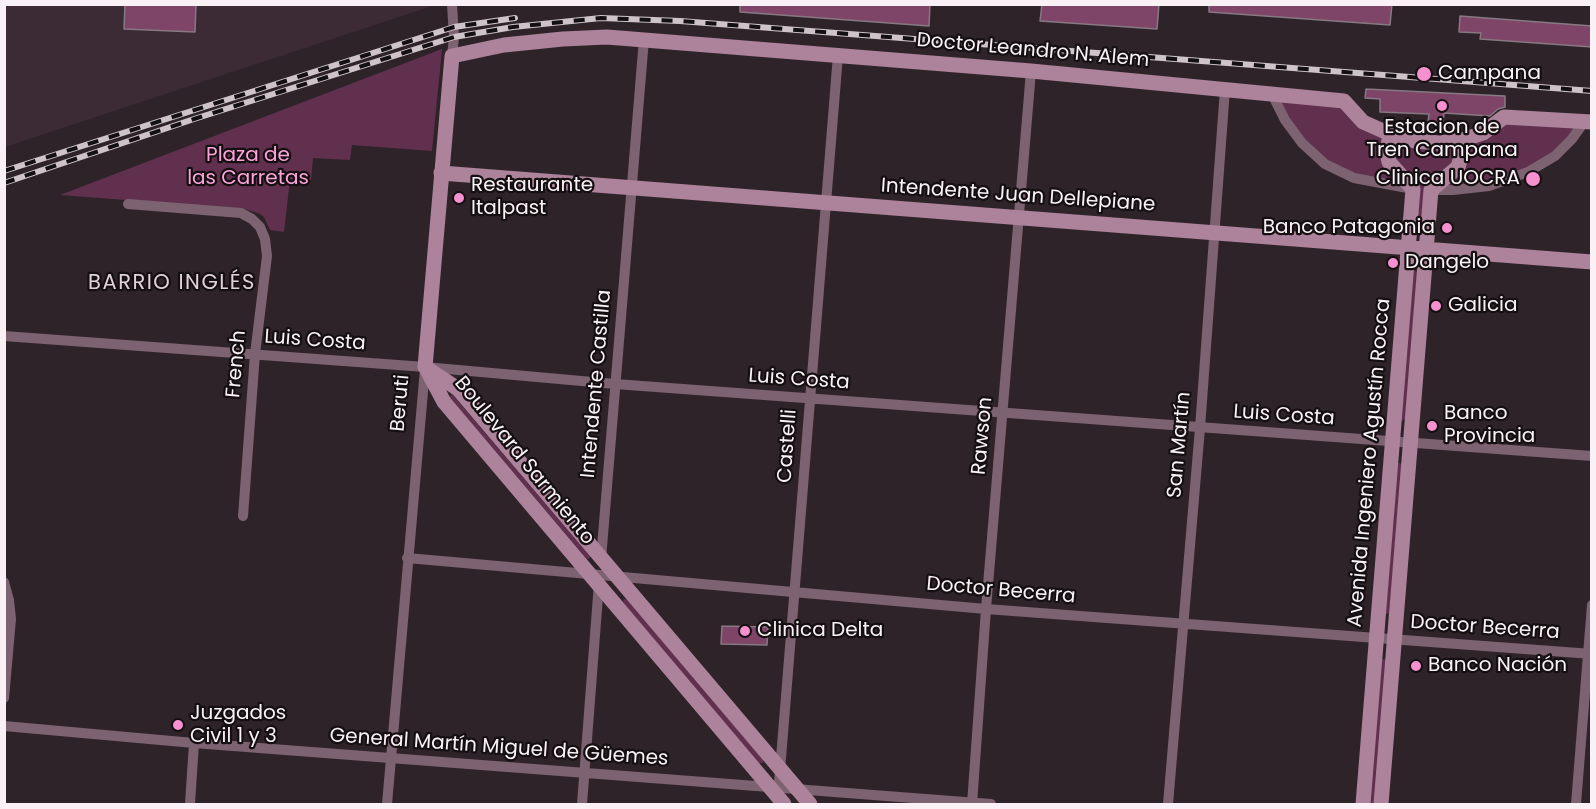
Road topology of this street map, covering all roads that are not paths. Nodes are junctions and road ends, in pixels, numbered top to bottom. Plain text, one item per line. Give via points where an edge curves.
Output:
1 (452, 4) edge
2 (644, 39) junction
3 (838, 55) junction
4 (452, 56) junction
5 (1031, 71) junction
6 (1224, 89) junction
7 (1272, 94) junction
8 (1588, 122) edge
9 (1390, 134) junction
10 (1462, 140) junction
11 (441, 173) junction
12 (632, 187) junction
13 (1413, 189) junction
14 (1431, 190) junction
15 (826, 202) junction
16 (128, 204) dead end
17 (1019, 218) junction
18 (1214, 233) junction
19 (1408, 248) junction
20 (1426, 249) junction
21 (1592, 262) edge
22 (4, 336) edge
23 (255, 354) junction
24 (425, 367) junction
25 (615, 384) junction
26 (810, 399) junction
27 (1004, 413) junction
28 (1200, 428) junction
29 (1392, 443) junction
30 (1410, 444) junction
31 (1592, 456) edge
32 (243, 516) dead end
33 (407, 558) junction
34 (601, 558) junction
35 (617, 577) junction
36 (596, 578) junction
37 (4, 582) edge
38 (795, 592) junction
39 (1592, 605) edge
40 (986, 609) junction
41 (1183, 623) junction
42 (1377, 638) junction
43 (1394, 639) junction
44 (1590, 654) edge
45 (4, 698) edge
46 (4, 726) edge
47 (194, 743) junction
48 (390, 758) junction
49 (780, 770) junction
50 (584, 773) junction
51 (797, 789) junction
52 (778, 796) edge
53 (190, 804) edge
54 (387, 804) edge
55 (582, 804) edge
56 (810, 804) edge
57 (972, 804) edge
58 (991, 804) edge
59 (1168, 804) edge
60 (1363, 804) edge
61 (1381, 804) edge
62 (1576, 804) edge

1 - 4 street, Beruti
2 - 3 street, Doctor Leandro N. Alem
2 - 4 street, Doctor Leandro N. Alem via 563,39 504,45
2 - 12 street, Intendente Castilla
3 - 5 street, Doctor Leandro N. Alem
3 - 15 street, Castelli
4 - 11 street, Beruti
5 - 6 street, Doctor Leandro N. Alem
5 - 17 street, Rawson
6 - 7 street, Doctor Leandro N. Alem
6 - 18 street, San Martín
7 - 9 street, Doctor Leandro N. Alem via 1344,100 1363,122
7 - 13 street via 1302,143 1325,164 1354,178
8 - 10 street, Doctor Leandro N. Alem via 1504,117 1483,133
8 - 14 street via 1555,156 1528,172 1489,186
9 - 10 street, Doctor Leandro N. Alem via 1439,143
9 - 13 street via 1389,162
10 - 14 street via 1458,167
11 - 12 street, Intendente Juan Dellepiane
11 - 24 street, Beruti
12 - 15 street, Intendente Juan Dellepiane
12 - 25 street, Intendente Castilla
13 - 19 street, Avenida Ingeniero Agustín Rocca
14 - 20 street, Avenida Ingeniero Agustín Rocca
15 - 17 street, Intendente Juan Dellepiane
15 - 26 street, Castelli
16 - 23 street, French via 241,213 260,227 267,255
17 - 18 street, Intendente Juan Dellepiane
17 - 27 street, Rawson
18 - 19 street, Intendente Juan Dellepiane
18 - 28 street, San Martín
19 - 20 street, Intendente Juan Dellepiane
19 - 29 street, Avenida Ingeniero Agustín Rocca
20 - 21 street, Intendente Juan Dellepiane
20 - 30 street, Avenida Ingeniero Agustín Rocca
22 - 23 street, Luis Costa
23 - 24 street, Luis Costa
23 - 32 street, French
24 - 25 street, Luis Costa
24 - 33 street, Beruti
24 - 34 street, Boulevard Sarmiento via 459,389
24 - 36 street, Boulevard Sarmiento via 444,402
25 - 26 street, Luis Costa
25 - 34 street, Intendente Castilla
26 - 27 street, Luis Costa
26 - 38 street, Castelli
27 - 28 street, Luis Costa
27 - 40 street, Rawson
28 - 29 street, Luis Costa
28 - 41 street, San Martín
29 - 30 street, Luis Costa
29 - 42 street, Avenida Ingeniero Agustín Rocca
30 - 31 street, Luis Costa
30 - 43 street, Avenida Ingeniero Agustín Rocca
33 - 36 street, Doctor Becerra
33 - 48 street, Beruti
34 - 35 street, Boulevard Sarmiento
34 - 36 street, Intendente Castilla
35 - 36 street, Doctor Becerra
35 - 38 street, Doctor Becerra
35 - 49 street, Boulevard Sarmiento
36 - 50 street, Intendente Castilla
36 - 52 street, Boulevard Sarmiento
37 - 45 street via 11,619
38 - 40 street, Doctor Becerra
38 - 49 street, Castelli
39 - 44 street
40 - 41 street, Doctor Becerra
40 - 57 street, Rawson
41 - 42 street, Doctor Becerra
41 - 59 street, San Martín
42 - 43 street, Doctor Becerra
42 - 60 street, Avenida Ingeniero Agustín Rocca
43 - 44 street, Doctor Becerra
43 - 61 street, Avenida Ingeniero Agustín Rocca
44 - 62 street
46 - 47 street, General Martín Miguel de Güemes
47 - 48 street, General Martín Miguel de Güemes
47 - 53 street
48 - 50 street, General Martín Miguel de Güemes
48 - 54 street, Beruti
49 - 51 street, Boulevard Sarmiento
49 - 52 street, Castelli
50 - 52 street, General Martín Miguel de Güemes
50 - 55 street, Intendente Castilla
51 - 52 street, General Martín Miguel de Güemes
51 - 56 street, Boulevard Sarmiento
51 - 57 street, General Martín Miguel de Güemes
57 - 58 street, General Martín Miguel de Güemes

